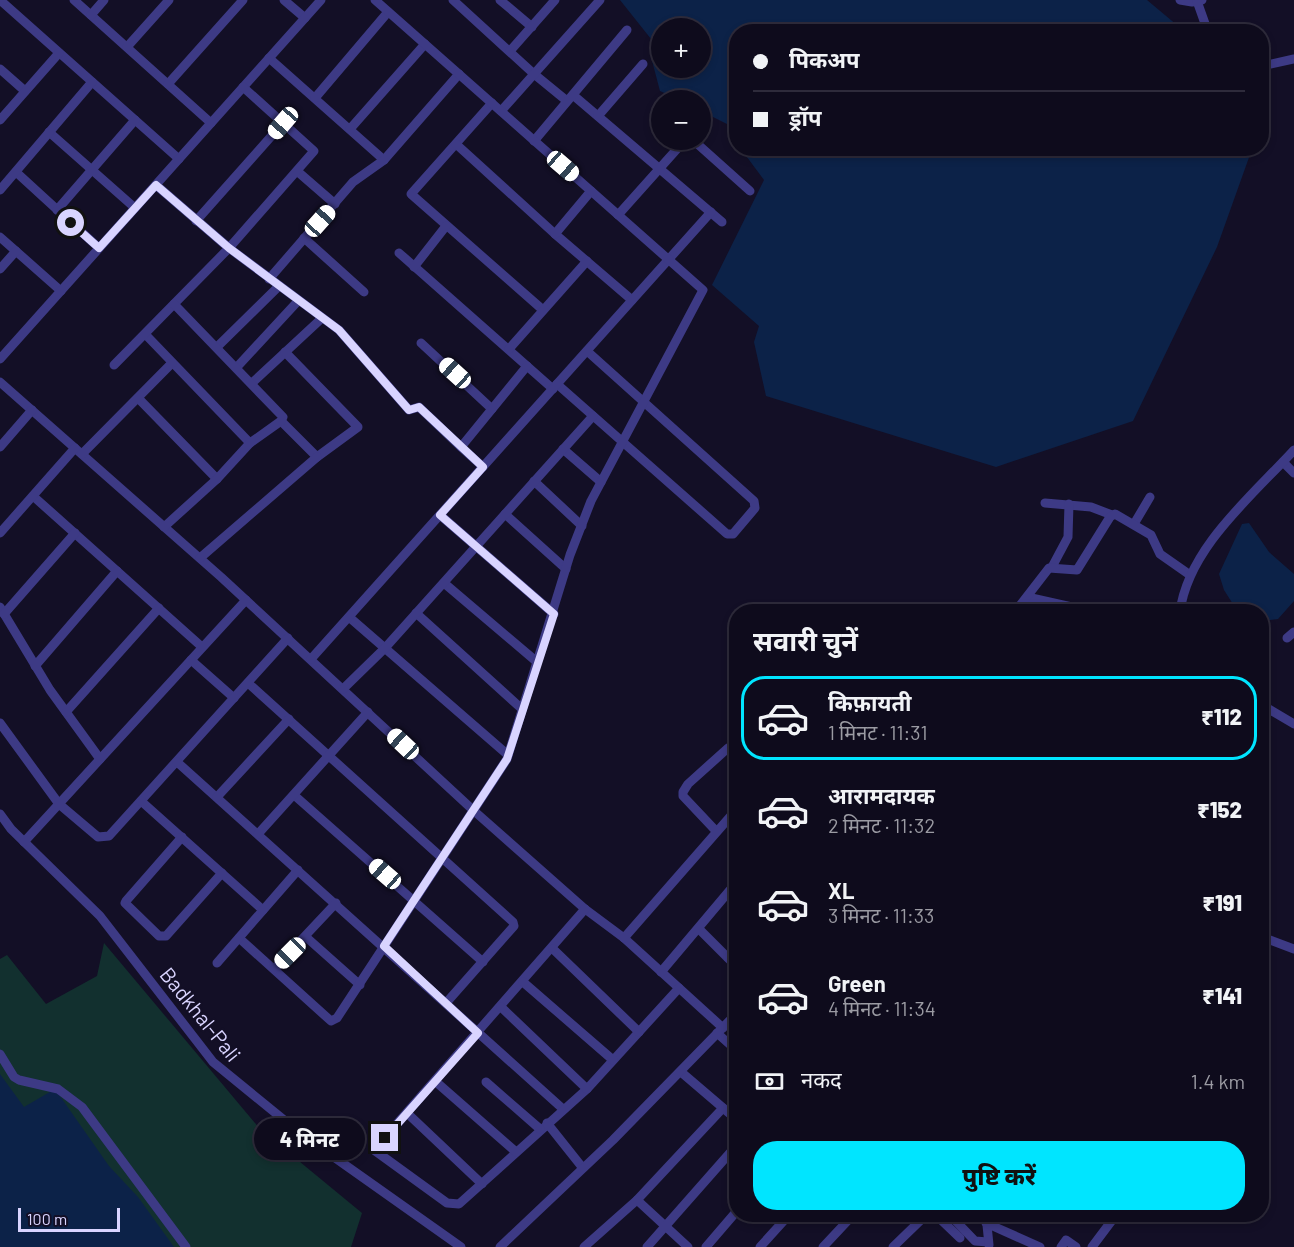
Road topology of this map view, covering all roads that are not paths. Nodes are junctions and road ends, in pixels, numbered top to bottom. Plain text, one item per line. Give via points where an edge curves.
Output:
1 (0, 0) edge
2 (74, 0) edge
3 (104, 0) edge
4 (169, 0) edge
5 (243, 0) edge
6 (284, 0) edge
7 (321, 0) edge
8 (375, 0) edge
9 (555, 0) edge
10 (600, 0) edge
11 (1180, 0) edge
12 (1200, 1) edge
13 (460, 2) edge
14 (505, 2) edge
15 (388, 12) junction
16 (91, 15) junction
17 (305, 18) junction
18 (1206, 24) edge
19 (532, 27) junction
20 (627, 30) dead end
21 (425, 44) junction
22 (127, 47) junction
23 (510, 51) junction
24 (59, 53) junction
25 (269, 58) junction
26 (1294, 59) edge
27 (643, 64) dead end
28 (1269, 64) edge
29 (0, 69) edge
30 (459, 74) junction
31 (534, 74) junction
32 (92, 82) junction
33 (168, 84) junction
34 (243, 87) junction
35 (25, 91) junction
36 (315, 98) junction
37 (570, 98) junction
38 (492, 103) junction
39 (501, 111) junction
40 (598, 116) junction
41 (0, 120) edge
42 (135, 120) junction
43 (211, 123) junction
44 (283, 123) junction
45 (350, 129) junction
46 (50, 132) junction
47 (534, 141) junction
48 (456, 144) junction
49 (676, 150) edge
50 (704, 150) edge
51 (179, 159) junction
52 (384, 160) junction
53 (659, 168) junction
54 (92, 170) junction
55 (297, 171) junction
56 (16, 172) junction
57 (156, 185) junction
58 (0, 190) edge
59 (591, 191) junction
60 (750, 191) dead end
61 (335, 204) junction
62 (135, 208) junction
63 (57, 210) junction
64 (711, 212) junction
65 (618, 214) junction
66 (196, 221) junction
67 (722, 222) dead end
68 (446, 226) junction
69 (555, 234) junction
70 (0, 237) edge
71 (304, 238) junction
72 (99, 248) junction
73 (229, 248) junction
74 (16, 251) junction
75 (399, 253) dead end
76 (669, 259) junction
77 (587, 261) junction
78 (414, 267) junction
79 (0, 269) edge
80 (268, 279) junction
81 (279, 286) junction
82 (61, 291) junction
83 (364, 292) dead end
84 (632, 300) junction
85 (298, 301) junction
86 (174, 304) junction
87 (543, 310) junction
88 (321, 318) junction
89 (144, 334) junction
90 (421, 343) dead end
91 (217, 347) junction
92 (509, 349) junction
93 (587, 351) junction
94 (285, 352) junction
95 (0, 359) edge
96 (172, 363) junction
97 (114, 365) dead end
98 (527, 366) junction
99 (237, 367) junction
100 (0, 382) edge
101 (252, 382) junction
102 (555, 387) junction
103 (138, 398) junction
104 (643, 402) junction
105 (492, 409) junction
106 (32, 410) junction
107 (592, 416) junction
108 (281, 421) junction
109 (622, 442) junction
110 (250, 443) junction
111 (0, 447) edge
112 (460, 447) junction
113 (563, 449) junction
114 (1294, 450) edge
115 (79, 451) junction
116 (317, 457) junction
117 (1283, 462) junction
118 (483, 467) junction
119 (1294, 473) edge
120 (217, 479) junction
121 (534, 482) junction
122 (601, 482) junction
123 (33, 496) junction
124 (1150, 497) dead end
125 (1045, 503) dead end
126 (1069, 504) junction
127 (505, 514) junction
128 (440, 515) junction
129 (1112, 515) junction
130 (1134, 524) junction
131 (582, 526) junction
132 (164, 527) junction
133 (0, 533) edge
134 (75, 533) junction
135 (476, 546) junction
136 (200, 558) junction
137 (1052, 567) junction
138 (566, 569) junction
139 (117, 571) junction
140 (1190, 575) junction
141 (444, 583) junction
142 (1027, 597) junction
143 (246, 600) junction
144 (1022, 604) edge
145 (1051, 604) edge
146 (1182, 604) edge
147 (159, 608) junction
148 (2, 611) edge
149 (416, 614) junction
150 (554, 614) junction
151 (349, 617) junction
152 (288, 639) junction
153 (202, 647) junction
154 (385, 648) junction
155 (311, 659) junction
156 (191, 660) junction
157 (537, 662) junction
158 (34, 666) junction
159 (248, 683) junction
160 (343, 689) junction
161 (234, 698) junction
162 (522, 709) junction
163 (1269, 709) edge
164 (66, 712) junction
165 (368, 712) junction
166 (289, 719) junction
167 (0, 723) edge
168 (1294, 724) edge
169 (728, 748) dead end
170 (329, 755) junction
171 (508, 755) junction
172 (100, 759) junction
173 (177, 762) junction
174 (294, 795) junction
175 (217, 797) junction
176 (141, 801) junction
177 (59, 804) junction
178 (473, 810) junction
179 (0, 814) edge
180 (729, 817) edge
181 (716, 831) junction
182 (258, 834) junction
183 (182, 837) junction
184 (24, 842) junction
185 (441, 858) junction
186 (298, 870) junction
187 (222, 873) junction
188 (729, 892) edge
189 (416, 901) junction
190 (336, 903) junction
191 (585, 909) junction
192 (263, 910) junction
193 (699, 929) junction
194 (306, 937) junction
195 (239, 938) junction
196 (624, 938) junction
197 (1269, 940) edge
198 (384, 946) junction
199 (553, 949) junction
200 (1294, 949) edge
201 (728, 958) edge
202 (483, 962) junction
203 (217, 963) dead end
204 (274, 969) junction
205 (661, 972) junction
206 (523, 982) junction
207 (360, 985) junction
208 (678, 988) junction
209 (446, 1003) junction
210 (501, 1007) junction
211 (729, 1021) edge
212 (720, 1031) junction
213 (639, 1032) junction
214 (478, 1033) junction
215 (729, 1042) edge
216 (0, 1054) edge
217 (613, 1060) junction
218 (681, 1072) junction
219 (435, 1081) junction
220 (486, 1082) dead end
221 (587, 1089) junction
222 (723, 1108) junction
223 (563, 1109) junction
224 (407, 1113) junction
225 (729, 1113) edge
226 (544, 1126) junction
227 (516, 1152) junction
228 (729, 1154) edge
229 (582, 1167) junction
230 (482, 1184) junction
231 (637, 1200) junction
232 (729, 1220) edge
233 (783, 1222) edge
234 (845, 1222) edge
235 (919, 1222) edge
236 (943, 1222) edge
237 (957, 1222) edge
238 (986, 1222) edge
239 (992, 1222) edge
240 (1111, 1222) edge
241 (665, 1227) junction
242 (960, 1238) dead end
243 (989, 1244) edge
244 (186, 1247) edge
245 (461, 1247) edge
246 (500, 1247) edge
247 (584, 1247) edge
248 (647, 1247) edge
249 (688, 1247) edge
250 (706, 1247) edge
251 (760, 1247) edge
252 (822, 1247) edge
253 (893, 1247) edge
254 (1040, 1247) edge
255 (1061, 1247) edge
256 (1076, 1247) edge
257 (1092, 1247) edge

1 - 24 street
2 - 16 street
3 - 16 street
4 - 22 street
5 - 33 street
6 - 17 street
7 - 17 street
8 - 15 street
9 - 19 street
10 - 31 street
11 - 12 street
12 - 18 street
13 - 23 street
14 - 19 street
15 - 21 street
15 - 36 street
16 - 22 street
17 - 25 street
19 - 23 street
20 - 37 street
21 - 30 street
21 - 45 street
22 - 33 street
23 - 31 street
24 - 32 street
24 - 35 street
25 - 34 street
25 - 36 street
26 - 28 street
27 - 40 street
29 - 35 street
30 - 38 street
30 - 52 street
31 - 37 street
31 - 39 street
32 - 42 street
32 - 46 street
33 - 43 street
34 - 43 street
34 - 44 street
35 - 41 street
36 - 45 street
37 - 40 street
37 - 47 street
38 - 39 street
38 - 48 street
39 - 47 street
40 - 53 street
42 - 51 street
42 - 54 street
43 - 51 street
44 - 55 street via 315,151
44 - 66 street
45 - 52 street
46 - 54 street
46 - 56 street
47 - 59 street
48 - 68 street via 411,194
48 - 69 street
49 - 53 street
50 - 60 street
51 - 57 street
52 - 61 street via 353,182
53 - 64 street
53 - 65 street
54 - 62 street
54 - 63 street
55 - 61 street
55 - 73 street
56 - 58 street
56 - 63 street
57 - 62 street
57 - 66 street
59 - 65 street
59 - 69 street
61 - 71 street
62 - 72 street
63 - 72 street
64 - 67 street
64 - 76 street
65 - 76 street
66 - 73 street
68 - 78 street
68 - 87 street
69 - 77 street
70 - 74 street
71 - 80 street
71 - 83 street
72 - 82 street
73 - 80 street
73 - 86 street
74 - 79 street
74 - 82 street
75 - 78 street
76 - 84 street
76 - 104 street via 703,290
77 - 84 street
77 - 87 street
78 - 92 street
80 - 81 street
81 - 85 street
81 - 91 street
82 - 95 street
84 - 93 street
85 - 88 street
85 - 99 street
86 - 89 street
86 - 91 street
87 - 92 street
88 - 94 street
88 - 112 street via 339,330 409,410 419,407
89 - 96 street
89 - 97 street
90 - 105 street
91 - 99 street
92 - 98 street
93 - 102 street
93 - 104 street
94 - 101 street
94 - 116 street via 358,427
96 - 103 street
96 - 110 street
98 - 102 street
98 - 105 street
99 - 101 street
100 - 106 street
101 - 108 street via 282,414
102 - 107 street
102 - 118 street
103 - 115 street
103 - 120 street
104 - 109 street
104 - 109 street via 754,501 755,508 730,535
105 - 112 street
106 - 111 street
106 - 115 street
107 - 109 street
107 - 113 street
108 - 110 street
108 - 116 street
109 - 122 street
110 - 120 street
112 - 118 street
113 - 121 street
113 - 122 street
114 - 117 street
115 - 123 street
115 - 132 street
116 - 136 street
117 - 119 street
117 - 140 street via 1240,506
118 - 128 street
120 - 132 street
121 - 127 street
121 - 131 street
122 - 131 street
123 - 133 street
123 - 134 street
124 - 130 street
125 - 126 street
126 - 129 street
126 - 137 street via 1068,537
127 - 135 street
127 - 138 street
128 - 135 street
128 - 151 street
129 - 130 street
129 - 137 street via 1077,570
130 - 140 street via 1155,538 1160,554
131 - 138 street
132 - 136 street
134 - 139 street
134 - 148 street
135 - 141 street
135 - 150 street
136 - 143 street
137 - 142 street
138 - 150 street
139 - 147 street
139 - 158 street
140 - 146 street
141 - 149 street
141 - 157 street
142 - 144 street
142 - 145 street
143 - 152 street
143 - 153 street
147 - 153 street
147 - 164 street
148 - 158 street
149 - 154 street
149 - 162 street
150 - 157 street
151 - 154 street
151 - 155 street
152 - 155 street
152 - 159 street
153 - 156 street
154 - 160 street
154 - 171 street
155 - 160 street
156 - 161 street
156 - 172 street
157 - 162 street
158 - 164 street
159 - 161 street
159 - 166 street
160 - 165 street
161 - 173 street
162 - 171 street
163 - 168 street
164 - 172 street
165 - 170 street
165 - 178 street
166 - 170 street
166 - 175 street
167 - 177 street
169 - 181 street via 683,792
170 - 174 street
170 - 185 street
171 - 178 street
172 - 177 street
173 - 175 street
173 - 176 street
174 - 182 street
174 - 189 street
175 - 182 street
176 - 177 street via 109,837 98,837
176 - 183 street
177 - 184 street
178 - 185 street
178 - 191 street
179 - 184 street, Badkhal-Pali
180 - 181 street
181 - 196 street
182 - 186 street
183 - 187 street
183 - 187 street via 125,903 159,936 166,936
184 - 245 street, Badkhal-Pali via 100,916 213,1062 234,1083
185 - 189 street
185 - 202 street via 513,922 514,926
186 - 190 street
186 - 192 street
187 - 192 street
188 - 193 street
189 - 198 street
189 - 202 street
190 - 194 street
190 - 198 street
191 - 196 street
191 - 199 street
192 - 195 street
193 - 201 street
193 - 205 street
194 - 204 street
194 - 207 street
195 - 203 street
195 - 204 street
196 - 205 street
197 - 200 street
198 - 207 street
198 - 209 street
199 - 206 street
199 - 213 street
202 - 209 street
204 - 207 street via 331,1021
205 - 208 street
206 - 210 street
206 - 217 street
208 - 212 street
208 - 213 street
209 - 214 street
210 - 214 street
210 - 221 street
211 - 212 street
212 - 215 street
212 - 218 street
213 - 217 street
214 - 219 street
214 - 223 street
216 - 244 street via 14,1077 58,1089 82,1107
217 - 221 street
218 - 222 street
218 - 229 street
219 - 224 street
219 - 227 street
220 - 226 street
221 - 223 street
222 - 225 street
222 - 231 street
223 - 226 street
224 - 230 street
224 - 230 street via 374,1150 453,1205
226 - 227 street
226 - 229 street
227 - 230 street
228 - 241 street
229 - 246 street
231 - 241 street
231 - 247 street
232 - 250 street
233 - 251 street
234 - 252 street
235 - 253 street
236 - 242 street
237 - 243 street via 975,1241
238 - 243 street
239 - 254 street
240 - 257 street
241 - 248 street
241 - 249 street
255 - 256 street via 1066,1240

